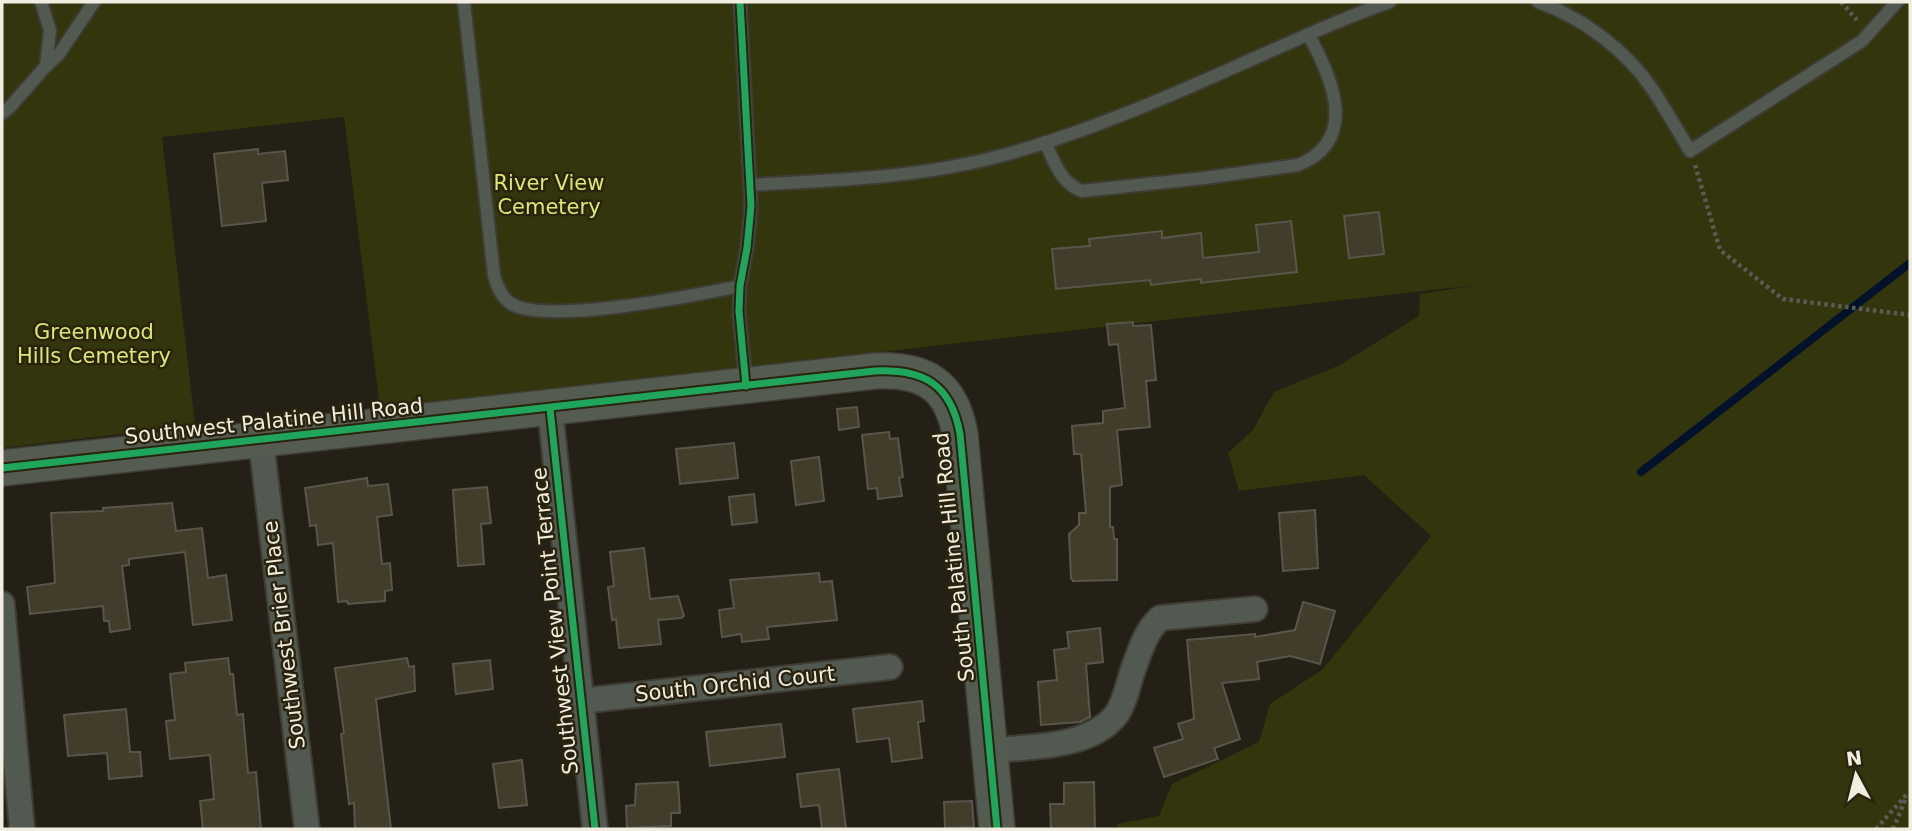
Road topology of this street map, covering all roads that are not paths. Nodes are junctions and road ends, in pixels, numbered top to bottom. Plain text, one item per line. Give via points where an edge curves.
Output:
1 (41, 2) edge
2 (94, 2) edge
3 (464, 2) edge
4 (740, 2) edge
5 (1390, 2) edge
6 (1538, 2) edge
7 (1897, 2) edge
8 (1308, 34) junction
9 (46, 66) junction
10 (2, 113) edge
11 (1045, 142) junction
12 (750, 185) junction
13 (740, 286) junction
14 (747, 386) junction
15 (550, 409) junction
16 (261, 440) junction
17 (2, 468) edge
18 (2, 604) edge
19 (1255, 609) dead end
20 (890, 667) dead end
21 (580, 701) junction
22 (990, 750) junction
23 (22, 829) edge
24 (307, 829) edge
25 (595, 829) edge
26 (997, 829) edge

1 - 9 lane via 50,30
2 - 9 lane
3 - 13 lane via 494,275 509,303 537,312 559,312 676,299
4 - 12 lane
5 - 8 lane
6 - 7 lane via 1590,29 1629,61 1652,88 1690,151 1862,41
8 - 11 lane via 1189,87
8 - 11 lane via 1333,89 1336,113 1330,138 1311,160 1298,166 1082,191 1064,180
9 - 10 lane
11 - 12 lane via 960,166 904,175
12 - 13 lane via 750,226
13 - 14 lane
14 - 15 street, South Palatine Hill Road
14 - 22 street, South Palatine Hill Road via 890,371 926,378 951,402 960,434
15 - 16 street, Southwest Palatine Hill Road
15 - 21 street, Southwest View Point Terrace
16 - 17 street, Southwest Palatine Hill Road
16 - 24 street, Southwest Brier Place
18 - 23 street
19 - 22 street via 1160,618 1147,634 1118,713 1106,725 1077,740
20 - 21 street, South Orchid Court
21 - 25 street, Southwest View Point Terrace
22 - 26 street, South Palatine Hill Road

